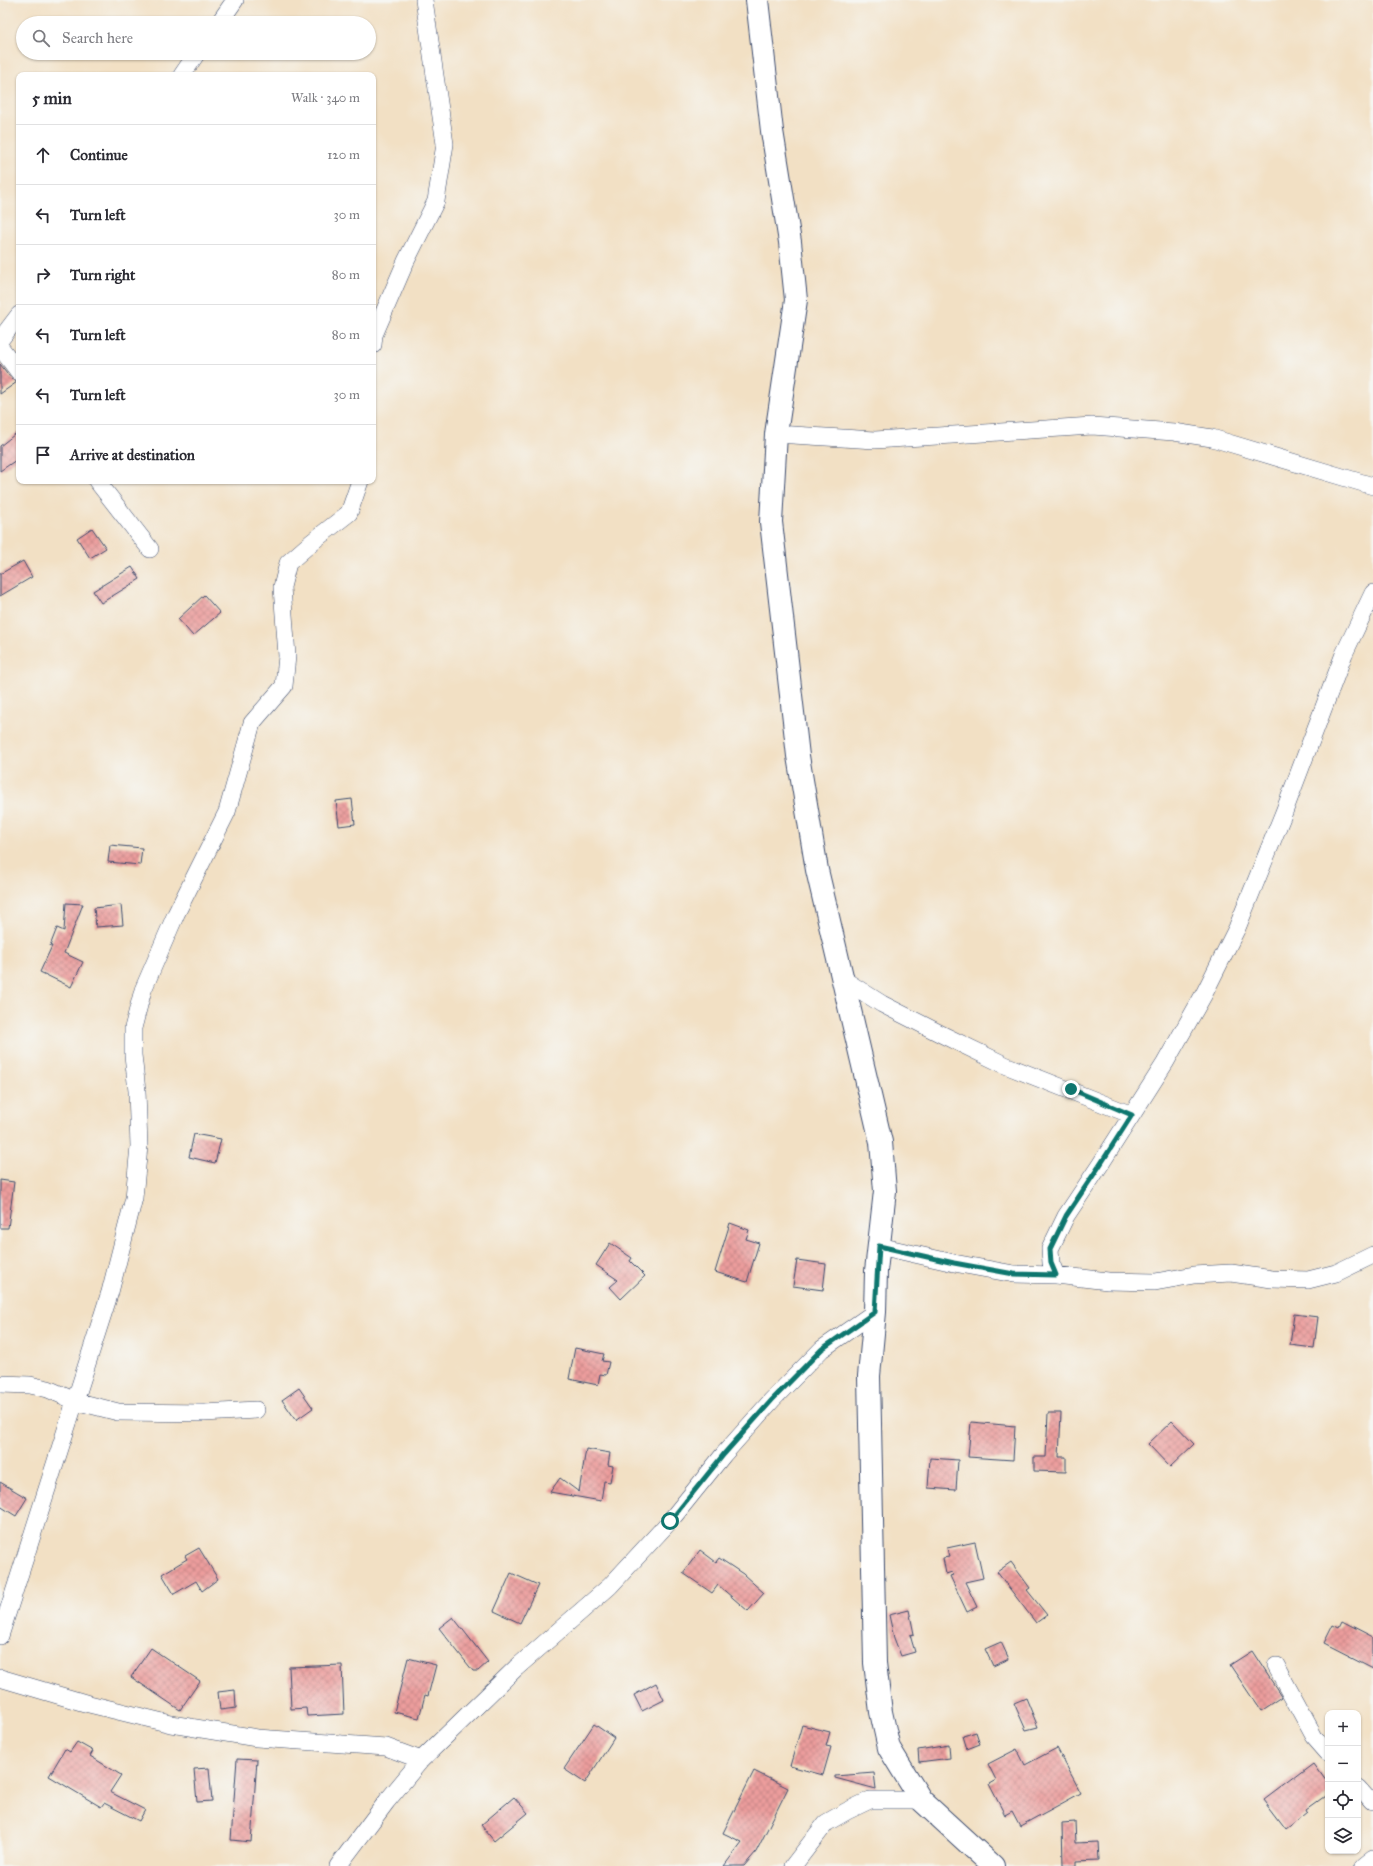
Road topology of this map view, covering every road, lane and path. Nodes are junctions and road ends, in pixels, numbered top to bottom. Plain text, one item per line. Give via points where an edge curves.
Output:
1 (235, 0) edge
2 (424, 0) edge
3 (757, 0) edge
4 (224, 16) edge
5 (192, 60) edge
6 (184, 72) edge
7 (16, 319) edge
8 (376, 330) edge
9 (0, 340) edge
10 (0, 347) edge
11 (16, 368) edge
12 (776, 434) junction
13 (99, 484) edge
14 (359, 484) edge
15 (1373, 486) edge
16 (150, 549) dead end
17 (1373, 593) edge
18 (841, 978) junction
19 (1132, 1115) junction
20 (879, 1246) junction
21 (1373, 1255) edge
22 (1056, 1275) junction
23 (875, 1312) junction
24 (0, 1384) edge
25 (76, 1400) junction
26 (256, 1410) dead end
27 (0, 1636) edge
28 (1276, 1666) dead end
29 (0, 1678) edge
30 (1325, 1749) edge
31 (421, 1760) junction
32 (1361, 1789) edge
33 (921, 1800) junction
34 (1373, 1802) edge
35 (1373, 1858) edge
36 (338, 1866) edge
37 (793, 1866) edge
38 (993, 1866) edge
39 (1363, 1866) edge

1 - 4 street
2 - 8 street via 445,144 443,158 436,201 406,260
3 - 12 main road via 772,131 790,242 796,300
5 - 6 street
7 - 9 street
10 - 11 street
12 - 15 street via 875,440 1092,426 1174,432 1212,438
12 - 18 main road via 771,522 785,648 798,756 817,870
13 - 16 street
14 - 25 street via 350,513 288,563 282,587 287,656 284,686 252,723 227,812 176,914 143,990 133,1028 139,1146 134,1198 110,1292
17 - 19 street via 1344,654 1237,928 1204,994
18 - 19 street via 882,1004 1006,1065
18 - 20 main road via 881,1142 884,1191
19 - 22 street via 1066,1216 1050,1249 1051,1263
20 - 22 street via 1014,1274
20 - 23 main road
21 - 22 street via 1336,1273 1308,1280 1272,1279 1231,1273 1194,1275 1155,1282 1108,1281
23 - 31 street via 822,1349 772,1400 670,1521 610,1586 516,1668
23 - 33 main road via 869,1376 875,1663 880,1712 889,1748
24 - 25 street via 30,1385
25 - 26 street via 118,1412 204,1413
25 - 27 street
28 - 30 street via 1314,1736
29 - 31 street via 85,1703 171,1724 257,1738 386,1747
31 - 36 street via 387,1800
32 - 34 street
33 - 37 street via 870,1800 846,1811 826,1823
33 - 38 main road
35 - 39 street

